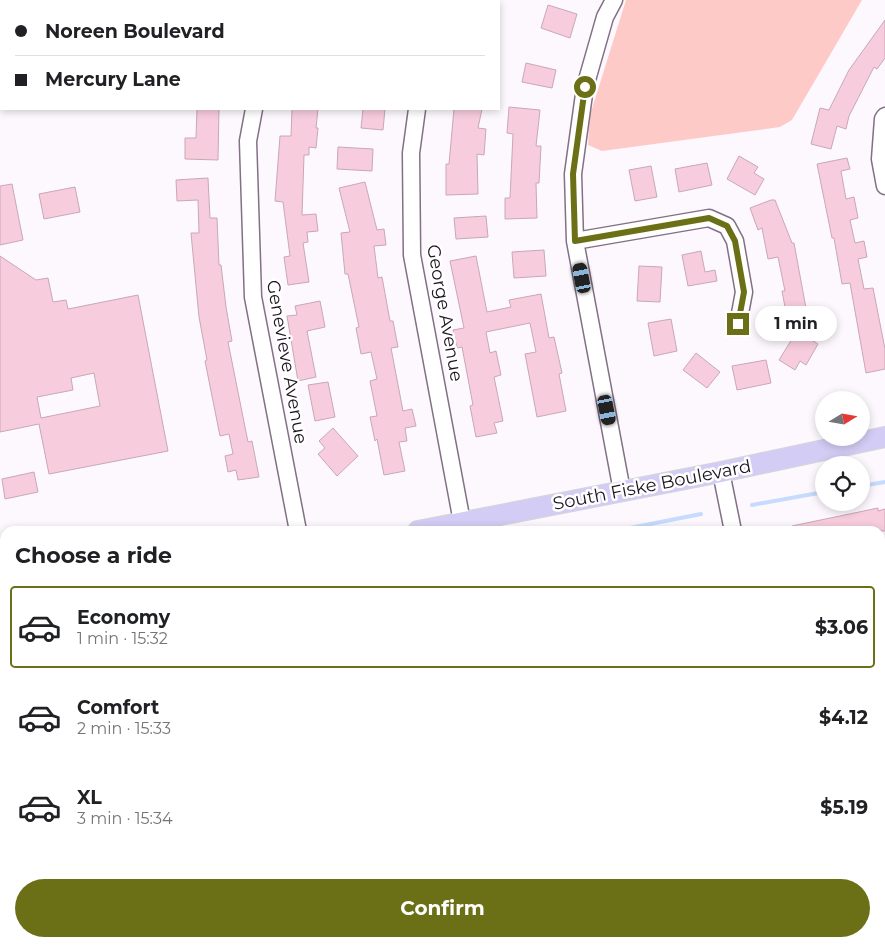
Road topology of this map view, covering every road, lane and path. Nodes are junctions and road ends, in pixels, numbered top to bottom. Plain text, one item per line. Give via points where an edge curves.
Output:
1 (614, 0) edge
2 (254, 110) edge
3 (417, 110) edge
4 (885, 116) edge
5 (885, 186) edge
6 (575, 241) junction
7 (738, 324) dead end
8 (885, 436) edge
9 (721, 472) junction
10 (622, 491) junction
11 (462, 522) junction
12 (297, 526) edge
13 (442, 526) edge
14 (732, 526) edge

1 - 6 street via 605,18 585,87 573,174
2 - 12 street, Genevieve Avenue via 248,141 253,297
3 - 11 street, George Avenue via 412,153 412,255
4 - 5 street via 880,159
6 - 7 street via 709,218 727,226 735,241 744,292
6 - 10 street
8 - 9 main road, South Fiske Boulevard
9 - 10 main road, South Fiske Boulevard
9 - 14 street
10 - 11 main road, South Fiske Boulevard
11 - 13 main road, South Fiske Boulevard

